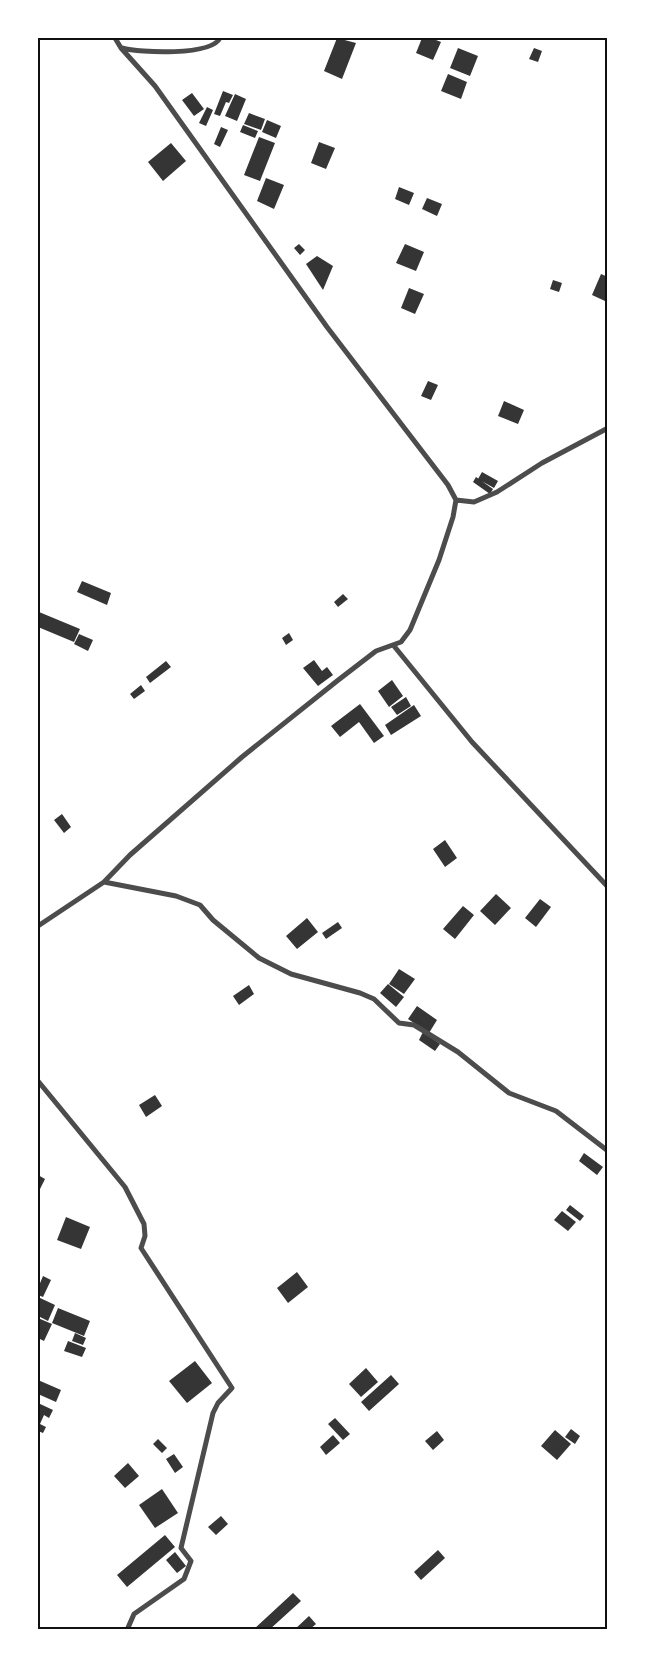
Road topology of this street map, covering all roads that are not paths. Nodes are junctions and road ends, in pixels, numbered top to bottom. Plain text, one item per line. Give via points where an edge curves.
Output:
1 (115, 38) edge
2 (220, 38) edge
3 (121, 48) junction
4 (608, 428) edge
5 (456, 500) junction
6 (394, 646) junction
7 (104, 882) junction
8 (608, 887) edge
9 (38, 926) edge
10 (38, 1080) edge
11 (608, 1151) edge
12 (127, 1630) edge

1 - 3 street
2 - 3 street via 204,49 139,52
3 - 5 street via 155,86 327,327 448,485
4 - 5 street via 542,463 497,492 474,502
5 - 6 street via 439,560 410,630
6 - 7 street via 376,651 242,757 130,855
6 - 8 street via 472,742
7 - 9 street
7 - 11 street via 176,896 200,905 259,958 291,974 374,999 399,1023 414,1025 458,1052 509,1093 556,1112
10 - 12 street via 125,1187 144,1224 141,1248 232,1388 213,1413 181,1548 191,1561 184,1579 134,1614

